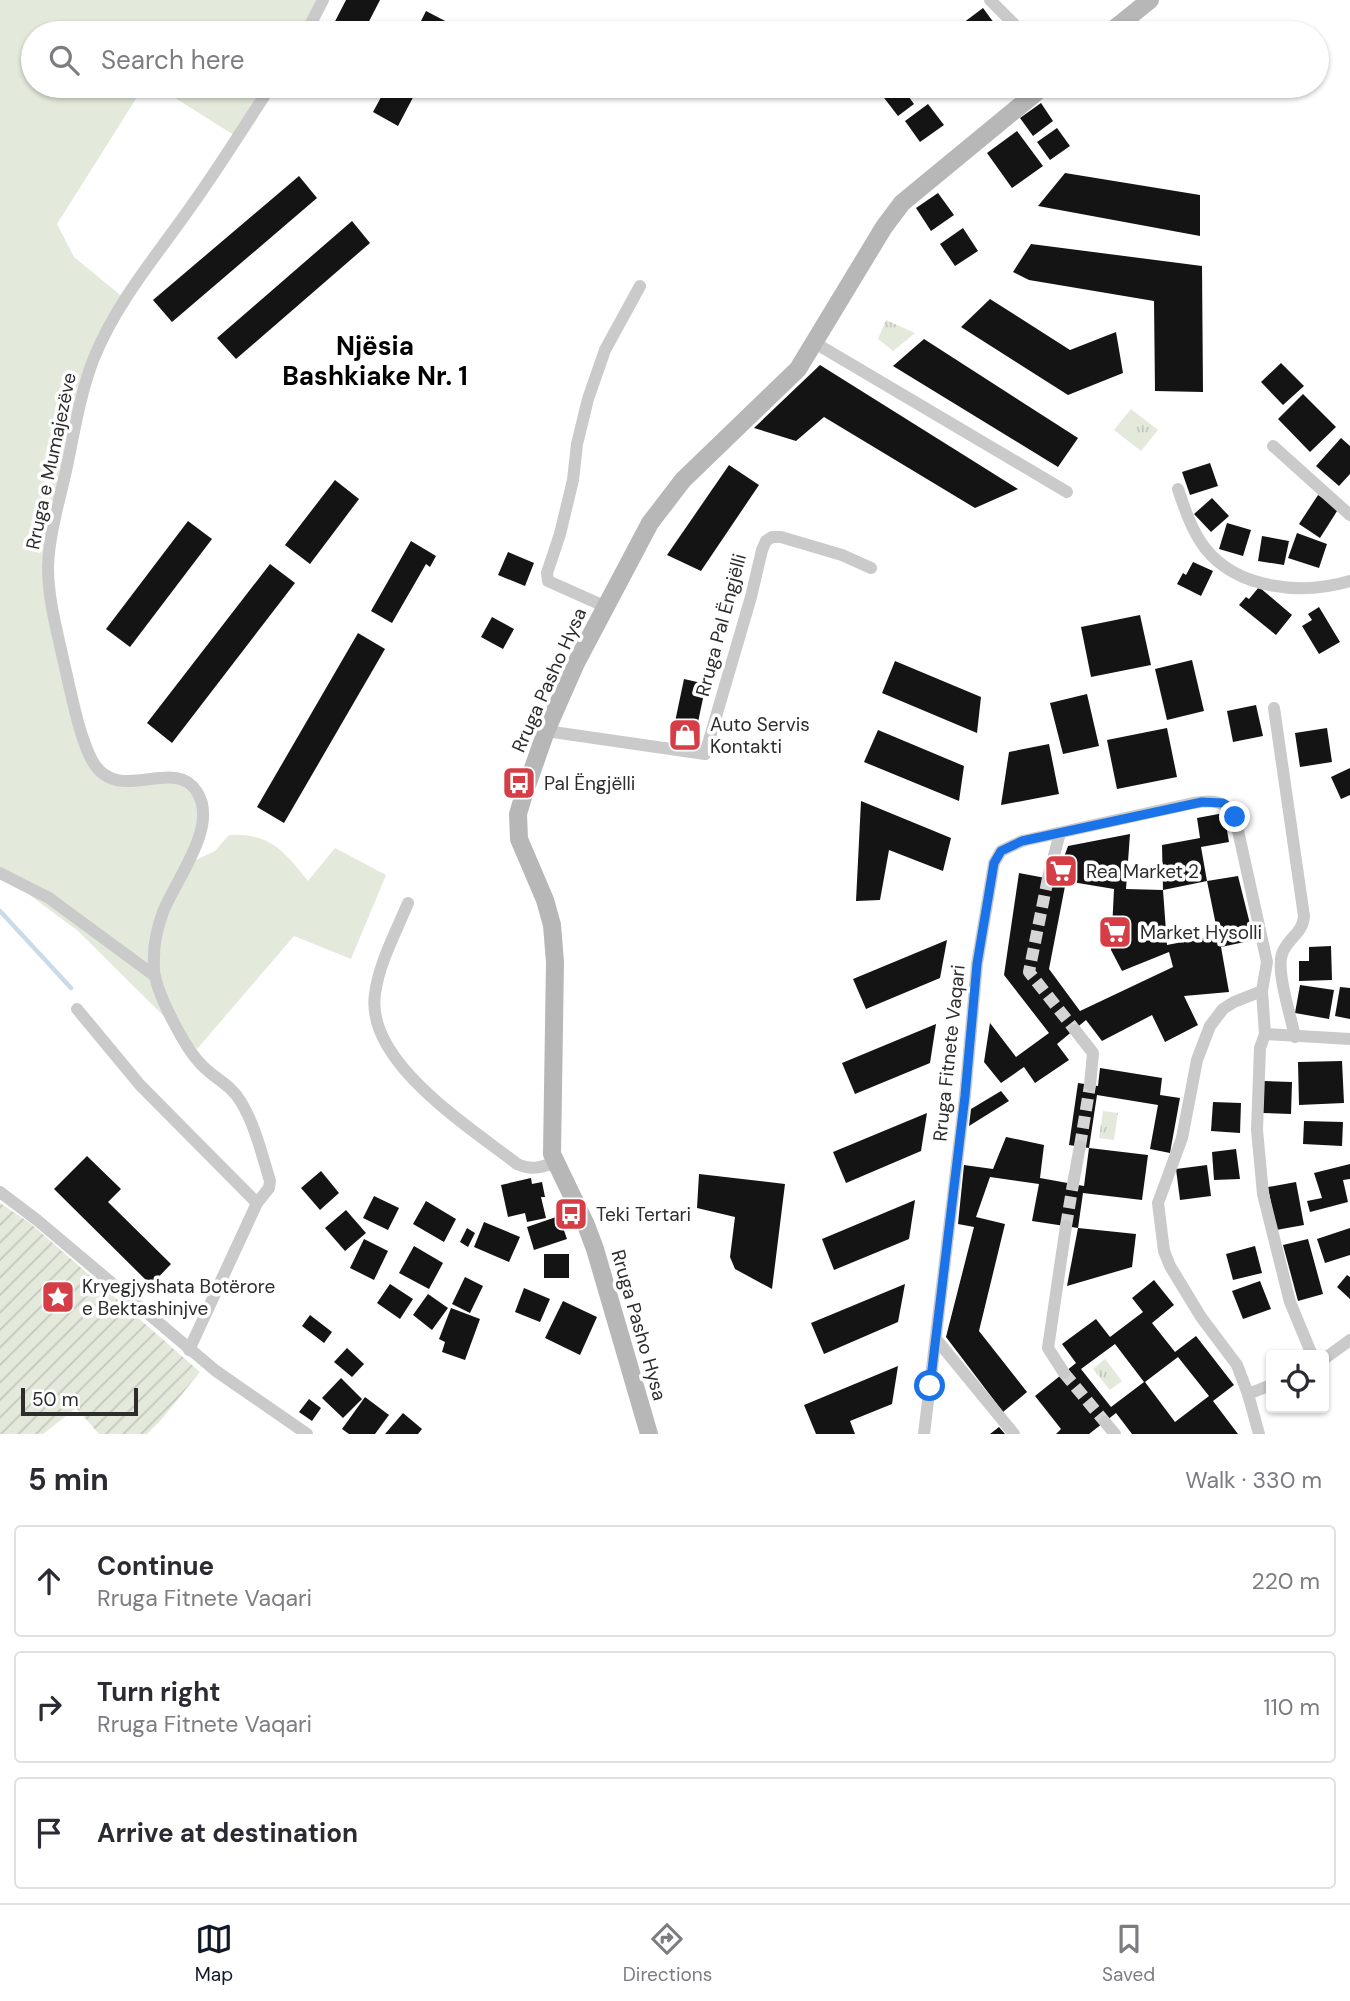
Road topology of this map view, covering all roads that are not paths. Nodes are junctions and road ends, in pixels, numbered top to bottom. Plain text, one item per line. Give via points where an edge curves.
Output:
1 (324, 0) edge
2 (990, 0) edge
3 (1150, 0) edge
4 (313, 21) edge
5 (1011, 21) edge
6 (1124, 21) edge
7 (263, 98) edge
8 (1029, 98) edge
9 (640, 286) dead end
10 (815, 343) junction
11 (1273, 446) dead end
12 (1178, 489) dead end
13 (1067, 492) dead end
14 (1350, 515) edge
15 (871, 568) dead end
16 (1350, 582) edge
17 (604, 606) junction
18 (1274, 708) dead end
19 (547, 731) junction
20 (1060, 833) junction
21 (0, 873) edge
22 (1048, 878) tunnel mouth
23 (408, 904) dead end
24 (155, 976) junction
25 (1262, 990) junction
26 (77, 1009) dead end
27 (1075, 1030) tunnel mouth
28 (1265, 1034) junction
29 (1295, 1037) junction
30 (1350, 1039) edge
31 (1090, 1085) tunnel mouth
32 (1080, 1146) tunnel mouth
33 (554, 1163) junction
34 (1073, 1184) tunnel mouth
35 (0, 1192) edge
36 (257, 1203) junction
37 (1066, 1226) tunnel mouth
38 (936, 1339) junction
39 (1350, 1340) edge
40 (189, 1350) junction
41 (1310, 1350) edge
42 (1329, 1355) edge
43 (1065, 1373) tunnel mouth
44 (1266, 1387) edge
45 (1248, 1394) junction
46 (1105, 1422) tunnel mouth
47 (307, 1434) edge
48 (649, 1434) edge
49 (924, 1434) edge
50 (1014, 1434) edge
51 (1115, 1434) edge
52 (1259, 1434) edge

1 - 4 street
2 - 5 street
3 - 6 main road
7 - 24 street, Rruga e Mumajezëve via 125,299 94,358 51,541 49,590 56,627 70,690 95,766 114,780 174,777 187,781 202,805 199,838 156,935
8 - 10 main road, Rruga Pasho Hysa via 902,203
9 - 17 street via 605,350 588,399 561,534 547,573 548,580 561,589
10 - 13 street
10 - 17 main road, Rruga Pasho Hysa via 780,388 670,494
11 - 14 street
12 - 16 street via 1204,546 1237,574 1294,588
15 - 19 street, Rruga Pal Ëngjëlli via 781,537 766,541 705,754
17 - 19 main road, Rruga Pasho Hysa
18 - 29 street via 1304,916 1301,930 1284,947 1280,963
19 - 33 main road, Rruga Pasho Hysa via 517,826 552,925
20 - 22 street
20 - 25 street, Rruga Fitnete Vaqari via 1202,802 1231,808 1267,962
20 - 38 street, Rruga Fitnete Vaqari via 1010,845 1001,851 991,873
21 - 24 street via 49,898
23 - 33 street via 374,996 381,1038 412,1079 517,1164 538,1169
24 - 36 street, Rruga e Mumajezëve via 199,1062 242,1103 270,1181
25 - 28 street
25 - 45 street via 1223,1009 1210,1026 1197,1060 1182,1138 1158,1203 1170,1266 1237,1366
26 - 36 street via 140,1085
27 - 31 street via 1093,1053
28 - 29 street
28 - 41 street via 1259,1056 1257,1130 1263,1194 1290,1302
29 - 30 street
32 - 34 street
33 - 48 main road, Rruga Pasho Hysa via 595,1249
35 - 40 street
36 - 40 street, Rruga e Mumajezëve
37 - 43 street via 1048,1348
38 - 49 street, Rruga Fitnete Vaqari
38 - 50 street
39 - 42 street
40 - 47 street
44 - 45 street
45 - 52 street
46 - 51 street

